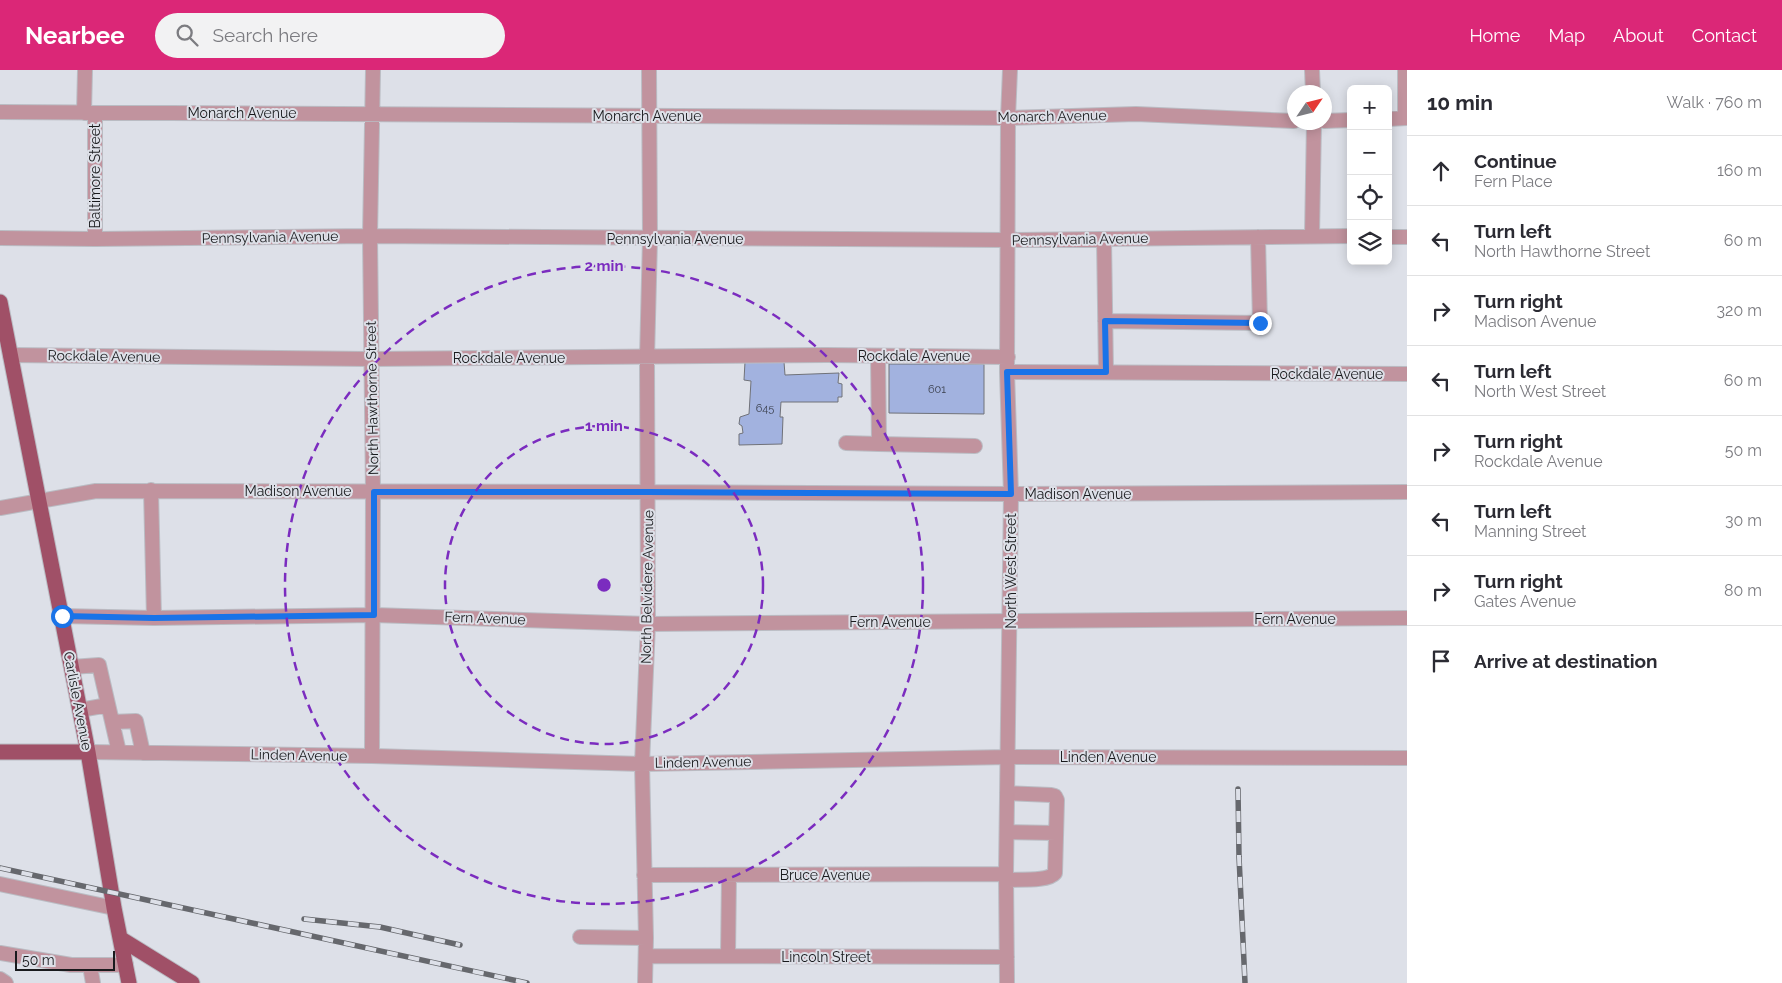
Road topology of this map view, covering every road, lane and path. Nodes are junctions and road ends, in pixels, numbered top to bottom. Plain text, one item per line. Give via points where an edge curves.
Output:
1 (85, 70) edge
2 (373, 70) edge
3 (649, 70) edge
4 (1010, 70) edge
5 (1312, 70) edge
6 (1404, 70) edge
7 (1313, 85) edge
8 (0, 112) edge
9 (90, 113) junction
10 (373, 114) junction
11 (649, 117) junction
12 (1008, 118) junction
13 (1406, 118) edge
14 (1392, 119) edge
15 (1347, 120) edge
16 (1287, 121) edge
17 (1332, 121) edge
18 (1314, 130) edge
19 (370, 236) junction
20 (1312, 236) junction
21 (1347, 236) edge
22 (1258, 237) junction
23 (1392, 237) edge
24 (1407, 237) edge
25 (0, 238) edge
26 (95, 239) junction
27 (650, 239) junction
28 (1104, 239) junction
29 (1007, 240) junction
30 (0, 302) edge
31 (1105, 321) junction
32 (10, 355) junction
33 (878, 356) junction
34 (1008, 357) junction
35 (647, 358) junction
36 (370, 359) junction
37 (1007, 372) junction
38 (1106, 372) junction
39 (1407, 374) edge
40 (846, 443) dead end
41 (879, 444) junction
42 (975, 446) dead end
43 (151, 490) junction
44 (374, 492) junction
45 (648, 492) junction
46 (1407, 492) edge
47 (1011, 494) junction
48 (39, 500) junction
49 (0, 508) edge
50 (374, 615) junction
51 (62, 616) junction
52 (154, 618) junction
53 (1407, 618) edge
54 (1010, 622) junction
55 (648, 624) junction
56 (72, 668) junction
57 (108, 705) junction
58 (80, 710) junction
59 (112, 722) junction
60 (0, 752) edge
61 (88, 752) junction
62 (119, 752) junction
63 (143, 753) junction
64 (372, 756) junction
65 (1008, 757) junction
66 (1407, 758) edge
67 (642, 764) junction
68 (1007, 794) junction
69 (1007, 832) junction
70 (1056, 833) junction
71 (644, 875) junction
72 (729, 875) junction
73 (1006, 877) junction
74 (0, 884) edge
75 (114, 908) junction
76 (580, 937) dead end
77 (646, 938) junction
78 (121, 939) junction
79 (0, 952) edge
80 (646, 956) junction
81 (728, 956) junction
82 (1007, 957) junction
83 (126, 965) junction
84 (90, 966) junction
85 (93, 983) edge
86 (129, 983) edge
87 (192, 983) edge
88 (645, 983) edge
89 (1007, 983) edge

1 - 9 street, Baltimore Street
2 - 10 street, North Hawthorne Street
3 - 11 street, North Belvidere Avenue
4 - 12 street, North West Street
5 - 7 street
6 - 13 street
8 - 9 street, Monarch Avenue
9 - 10 street, Monarch Avenue
9 - 26 street, Baltimore Street
10 - 11 street, Monarch Avenue
10 - 19 street, North Hawthorne Street
11 - 12 street, Monarch Avenue
11 - 27 street, North Belvidere Avenue
12 - 16 street, Monarch Avenue via 1136,114
12 - 29 street, North West Street
13 - 14 street
15 - 17 street
18 - 20 street
19 - 26 street, Pennsylvania Avenue
19 - 27 street, Pennsylvania Avenue
19 - 36 street, North Hawthorne Street
20 - 21 street, Pennsylvania Avenue
20 - 22 street, Pennsylvania Avenue
22 - 28 street, Pennsylvania Avenue
22 - 31 street via 1260,323
23 - 24 street
25 - 26 street, Pennsylvania Avenue
27 - 29 street, Pennsylvania Avenue
27 - 35 street, North Belvidere Avenue
28 - 29 street, Pennsylvania Avenue
28 - 31 street
29 - 34 street, North West Street
30 - 32 main road, Carlisle Avenue
31 - 38 street
32 - 36 street, Rockdale Avenue
32 - 48 main road, Carlisle Avenue
33 - 34 street, Rockdale Avenue
33 - 35 street, Rockdale Avenue
33 - 41 street
34 - 37 street, North West Street
35 - 36 street, Rockdale Avenue
35 - 45 street, North Belvidere Avenue
36 - 44 street, North Hawthorne Street
37 - 38 street, Rockdale Avenue
37 - 47 street, North West Street
38 - 39 street, Rockdale Avenue
40 - 41 street
41 - 42 street
43 - 44 street, Madison Avenue
43 - 48 street, Madison Avenue via 96,490
43 - 52 street
44 - 45 street, Madison Avenue
44 - 50 street, North Hawthorne Street
45 - 47 street, Madison Avenue
45 - 55 street, North Belvidere Avenue
46 - 47 street, Madison Avenue
47 - 54 street, North West Street
48 - 49 street, Madison Avenue
48 - 51 main road, Carlisle Avenue
50 - 52 street, Fern Avenue
50 - 55 street, Fern Avenue
50 - 64 street, North Hawthorne Street
51 - 52 street, Fern Avenue
51 - 56 main road, Carlisle Avenue
53 - 54 street, Fern Avenue
54 - 55 street, Fern Avenue
54 - 65 street, North West Street
55 - 67 street, North Belvidere Avenue
56 - 57 street via 99,664
56 - 58 main road, Carlisle Avenue
57 - 58 street
57 - 59 street
58 - 61 main road, Carlisle Avenue
59 - 62 street
59 - 63 street via 136,721
60 - 61 main road, Linden Avenue
61 - 62 street, Linden Avenue
61 - 75 main road, Carlisle Avenue
62 - 63 street, Linden Avenue
63 - 64 street, Linden Avenue
64 - 67 street, Linden Avenue
65 - 66 street, Linden Avenue
65 - 67 street, Linden Avenue
65 - 68 street, North West Street
67 - 71 street, North Belvidere Avenue
68 - 69 street, North West Street
68 - 70 street via 1055,796
69 - 70 street
69 - 73 street, North West Street
70 - 73 street, Bruce Avenue via 1053,876
71 - 72 street, Bruce Avenue
71 - 77 street, North Belvidere Avenue
72 - 73 street, Bruce Avenue
72 - 81 street
73 - 82 street, North West Street
74 - 75 street
75 - 78 main road, Carlisle Avenue
76 - 77 street
77 - 80 street, North Belvidere Avenue
78 - 83 main road, Carlisle Avenue
78 - 87 main road
79 - 84 street via 71,966
80 - 81 street, Lincoln Street
80 - 88 street, North Belvidere Avenue
81 - 82 street, Lincoln Street
82 - 89 street, North West Street
83 - 84 street
83 - 86 main road, Carlisle Avenue
84 - 85 street

